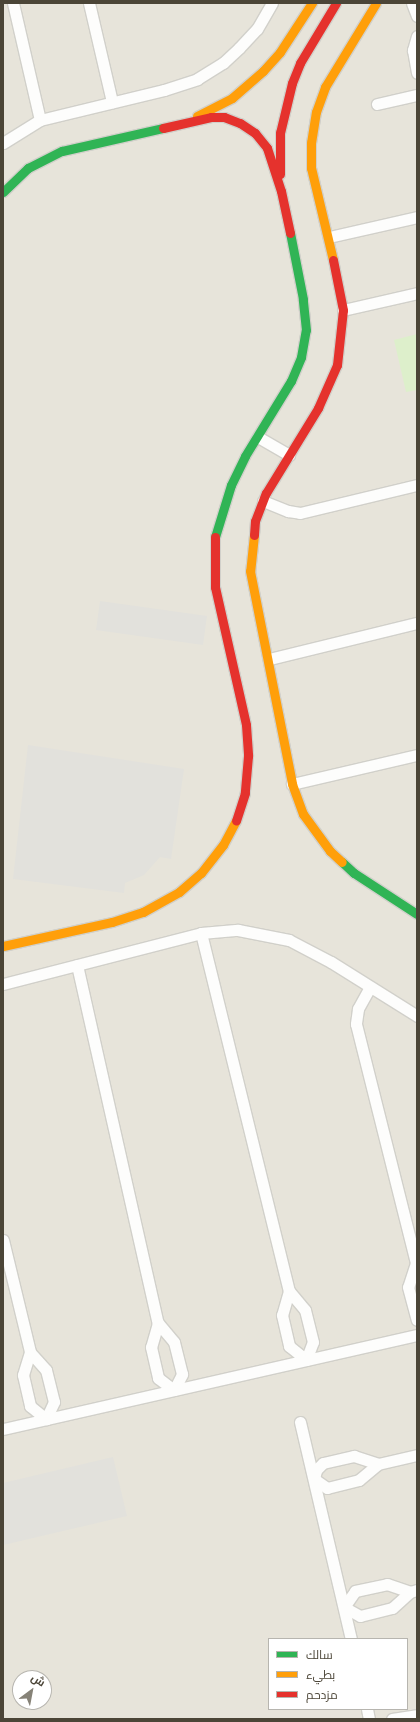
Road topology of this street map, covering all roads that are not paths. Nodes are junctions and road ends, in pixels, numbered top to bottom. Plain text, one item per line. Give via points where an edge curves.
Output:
1 (13, 3) edge
2 (89, 3) edge
3 (312, 3) edge
4 (336, 3) edge
5 (376, 3) edge
6 (412, 3) edge
7 (271, 4) edge
8 (417, 16) edge
9 (417, 36) edge
10 (417, 73) edge
11 (417, 95) edge
12 (112, 102) junction
13 (377, 104) dead end
14 (40, 120) junction
15 (185, 122) junction
16 (3, 143) edge
17 (280, 191) junction
18 (3, 192) edge
19 (417, 217) edge
20 (329, 237) junction
21 (417, 292) edge
22 (344, 310) junction
23 (258, 437) junction
24 (289, 455) junction
25 (417, 485) edge
26 (263, 501) junction
27 (417, 622) edge
28 (269, 659) junction
29 (417, 755) edge
30 (292, 784) junction
31 (416, 911) edge
32 (201, 933) junction
33 (3, 946) edge
34 (77, 965) junction
35 (3, 984) edge
36 (370, 987) junction
37 (417, 1016) edge
38 (3, 1240) edge
39 (416, 1264) edge
40 (289, 1291) junction
41 (417, 1320) edge
42 (158, 1323) junction
43 (417, 1335) edge
44 (30, 1352) junction
45 (306, 1360) junction
46 (174, 1390) junction
47 (46, 1419) junction
48 (300, 1422) dead end
49 (3, 1429) edge
50 (417, 1455) edge
51 (378, 1464) junction
52 (314, 1478) junction
53 (414, 1591) edge
54 (344, 1607) junction
55 (351, 1638) edge
56 (417, 1715) edge
57 (392, 1719) edge

1 - 14 street
2 - 12 street
3 - 15 main road via 280,52 258,76 232,98
4 - 17 main road via 300,63 286,101 280,133
5 - 20 main road via 340,59 325,87 316,112 311,168 317,199
6 - 8 street
7 - 12 street via 257,29 223,63 197,79
9 - 10 street via 413,50
11 - 13 street
12 - 14 street
14 - 16 street
15 - 17 main road via 224,117 255,132 267,148
15 - 18 main road via 62,151 28,168
17 - 23 main road via 303,299 306,330 301,357 291,381
19 - 20 street
20 - 22 main road
21 - 22 street
22 - 24 main road via 337,365 329,387
23 - 24 street
23 - 33 main road via 245,456 231,485 216,538 215,587 246,725 248,756 245,793 237,819 223,845 201,873 179,892 143,912 112,922
24 - 26 main road
25 - 26 street via 300,513
26 - 28 main road via 255,521 250,571
27 - 28 street
28 - 30 main road
29 - 30 street
30 - 31 main road via 304,814 330,851 354,873
32 - 34 street
32 - 36 street via 238,930 289,940
32 - 40 street
34 - 35 street
34 - 42 street
36 - 37 street
36 - 39 street via 358,1009 356,1024
38 - 44 street
39 - 41 street via 408,1287
40 - 45 street via 305,1310 313,1342
40 - 45 street via 282,1315 289,1346
42 - 46 street via 174,1342 182,1374
42 - 46 street via 151,1347 158,1378
43 - 45 street
44 - 47 street via 46,1370 54,1402
44 - 47 street via 23,1375 30,1406
45 - 46 street
46 - 47 street
47 - 49 street
48 - 52 street
50 - 51 street
51 - 52 street via 359,1480 327,1488
51 - 52 street via 354,1456 323,1463 316,1470
52 - 54 street
53 - 54 street via 392,1608 360,1616
53 - 54 street via 387,1584 355,1591
54 - 55 street
56 - 57 street

